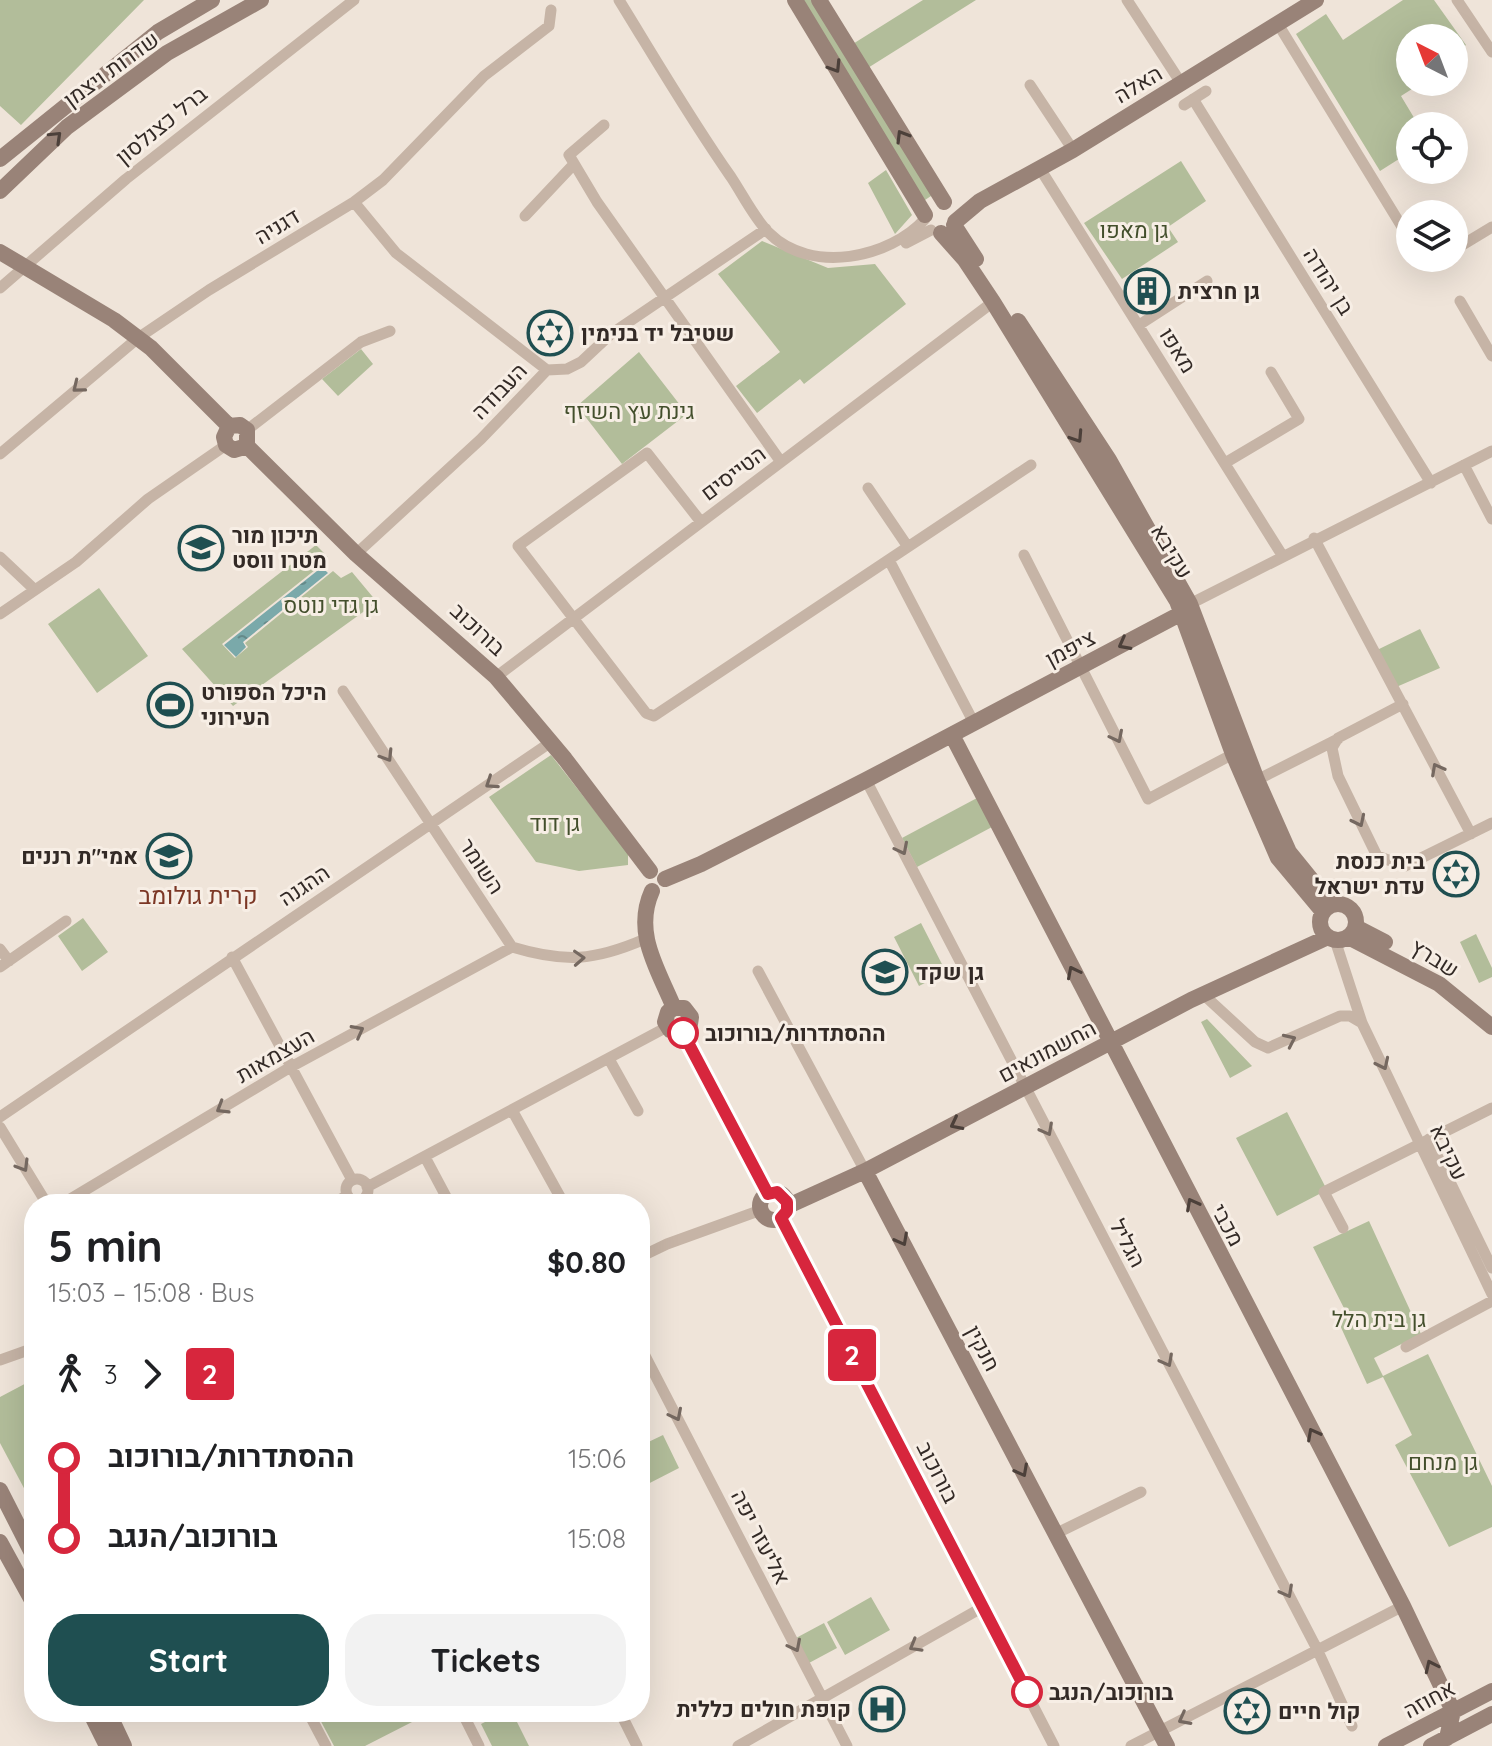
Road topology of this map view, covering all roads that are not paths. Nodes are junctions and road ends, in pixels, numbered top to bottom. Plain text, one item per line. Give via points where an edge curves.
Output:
1 (212, 0) edge
2 (261, 0) edge
3 (354, 0) edge
4 (619, 0) edge
5 (795, 0) edge
6 (819, 0) edge
7 (1127, 0) edge
8 (1316, 0) edge
9 (1457, 0) edge
10 (551, 10) dead end
11 (1278, 24) junction
12 (1492, 52) edge
13 (1181, 83) junction
14 (1030, 85) dead end
15 (1206, 91) dead end
16 (604, 125) dead end
17 (1073, 150) junction
18 (0, 159) edge
19 (574, 164) junction
20 (1039, 167) junction
21 (0, 191) edge
22 (980, 201) junction
23 (354, 202) junction
24 (946, 203) junction
25 (525, 216) dead end
26 (1396, 217) edge
27 (939, 224) junction
28 (1492, 227) edge
29 (766, 229) junction
30 (1468, 242) edge
31 (10, 256) edge
32 (1207, 281) dead end
33 (0, 288) edge
34 (665, 299) junction
35 (1460, 301) dead end
36 (993, 302) junction
37 (1139, 325) junction
38 (390, 331) dead end
39 (138, 338) junction
40 (1492, 356) edge
41 (547, 370) junction
42 (1271, 372) dead end
43 (229, 426) junction
44 (247, 438) junction
45 (226, 445) junction
46 (1492, 451) edge
47 (0, 454) edge
48 (781, 462) junction
49 (1225, 463) junction
50 (1031, 465) dead end
51 (1464, 465) junction
52 (1431, 483) junction
53 (868, 488) dead end
54 (1492, 519) edge
55 (701, 522) junction
56 (1314, 538) junction
57 (908, 547) junction
58 (356, 554) junction
59 (1024, 555) dead end
60 (1282, 555) junction
61 (0, 557) edge
62 (889, 560) junction
63 (35, 590) junction
64 (1186, 608) junction
65 (0, 614) edge
66 (575, 617) junction
67 (1082, 667) junction
68 (496, 677) junction
69 (343, 691) dead end
70 (1403, 704) junction
71 (974, 723) junction
72 (952, 735) junction
73 (1338, 738) junction
74 (551, 742) junction
75 (1233, 754) junction
76 (866, 780) junction
77 (1257, 780) junction
78 (1492, 823) edge
79 (430, 824) junction
80 (1471, 834) junction
81 (658, 875) junction
82 (1327, 908) junction
83 (66, 921) dead end
84 (1342, 935) junction
85 (645, 939) junction
86 (512, 947) junction
87 (0, 949) edge
88 (232, 957) junction
89 (4, 964) edge
90 (758, 971) dead end
91 (1205, 996) junction
92 (1492, 1014) edge
93 (1362, 1023) junction
94 (1492, 1027) edge
95 (675, 1030) junction
96 (1109, 1042) junction
97 (609, 1059) junction
98 (289, 1068) junction
99 (1025, 1088) junction
100 (1492, 1108) edge
101 (512, 1110) junction
102 (638, 1111) dead end
103 (0, 1117) edge
104 (0, 1127) edge
105 (1425, 1141) junction
106 (425, 1157) junction
107 (865, 1171) junction
108 (352, 1180) junction
109 (367, 1187) junction
110 (41, 1194) edge
111 (79, 1194) edge
112 (347, 1194) edge
113 (365, 1194) edge
114 (445, 1194) edge
115 (558, 1194) edge
116 (768, 1194) junction
117 (761, 1210) junction
118 (785, 1212) junction
119 (1343, 1228) dead end
120 (650, 1252) edge
121 (1492, 1268) edge
122 (1492, 1294) edge
123 (1492, 1301) edge
124 (1406, 1347) dead end
125 (24, 1352) edge
126 (0, 1360) edge
127 (650, 1365) edge
128 (0, 1490) edge
129 (1141, 1492) dead end
130 (1055, 1534) junction
131 (24, 1537) edge
132 (1, 1547) edge
133 (24, 1587) edge
134 (1403, 1606) junction
135 (983, 1607) junction
136 (1317, 1649) junction
137 (1492, 1691) edge
138 (823, 1700) junction
139 (1453, 1711) junction
140 (1492, 1714) edge
141 (95, 1722) edge
142 (113, 1722) edge
143 (313, 1722) edge
144 (467, 1722) edge
145 (625, 1722) edge
146 (1352, 1726) dead end
147 (1163, 1739) edge
148 (1412, 1741) edge
149 (1438, 1743) edge
150 (107, 1746) edge
151 (124, 1746) edge
152 (326, 1746) edge
153 (479, 1746) edge
154 (637, 1746) edge
155 (738, 1746) edge
156 (847, 1746) edge
157 (1054, 1746) edge
158 (1131, 1746) edge
159 (1386, 1746) edge

1 - 18 street, שדרות ויצמן via 158,32
21 -> 2 street, שדרות ויצמן via 67,127 167,53
3 - 31 street, ברל כצנלסון
4 - 29 street
5 -> 27 street, עקיבא
24 -> 6 street
7 - 13 street
8 - 11 street, האלה
9 - 12 street
10 - 23 street, דגניה via 549,26 484,76 409,155
11 - 13 street, האלה
11 - 26 street
13 - 17 street, האלה
14 - 17 street
15 - 52 street, בן יהודה via 1189,102
16 - 19 street via 569,155
17 - 20 street, האלה
19 - 25 street
19 - 34 street
20 - 22 street, האלה
20 - 37 street, מאפו
22 - 24 street, האלה
22 - 27 street, האלה
23 - 39 street, דגניה
23 - 41 street via 396,253
24 - 27 street via 955,212
24 - 27 street via 933,203
27 - 29 street via 902,245 827,256 791,246
27 - 36 street, עקיבא
27 - 64 street, עקיבא via 1109,460
28 - 30 street
29 - 34 street, העבודה
31 - 33 street, ברל כצנלסון
31 - 39 street
32 - 37 street
34 - 41 street, העבודה via 611,334 581,362
34 - 48 street
35 - 40 street
36 - 48 street, הטייסים
36 -> 64 street, עקיבא
37 - 49 street, מאפו
38 - 44 street via 361,342
39 - 43 street
39 -> 47 street, דגניה
41 - 58 street, העבודה
42 - 49 street via 1299,419
43 - 44 street via 240,425
43 - 45 street
44 - 45 street via 234,450
44 - 58 street, בורוכוב
45 - 63 street via 148,499
46 - 51 street, ציפמן
48 - 55 street, הטייסים
49 - 60 street, מאפו
50 - 57 street
51 - 52 street, ציפמן
51 - 54 street
52 - 56 street, ציפמן
53 - 57 street
55 - 66 street, הטייסים
55 - 66 street via 647,453 518,546
56 - 60 street, ציפמן
56 - 70 street
57 - 62 street
58 - 68 street, בורוכוב
59 - 67 street
60 - 64 street, ציפמן
61 - 63 street
62 - 66 street via 654,716 646,713
62 - 71 street
63 - 65 street
64 -> 67 street, ציפמן
64 - 75 street, עקיבא
64 - 77 street, עקיבא
66 - 68 street, הטייסים
67 - 71 street, ציפמן
67 -> 75 street via 1148,799
68 - 74 street, בורוכוב
69 -> 79 street, השומר
70 - 73 street
80 -> 70 street
71 - 72 street, ציפמן
72 - 76 street, ציפמן
96 -> 72 street, מכבי
73 - 77 street
73 -> 80 street via 1332,748 1338,776 1377,856 1405,866
74 -> 79 street, ההגנה
74 - 81 street, בורוכוב
75 - 82 street, עקיבא via 1278,858
76 - 81 street, ציפמן via 701,864
76 -> 99 street, הגליל
77 - 82 street, עקיבא via 1289,852
78 - 80 street
79 - 86 street, השומר
79 - 88 street, ההגנה
81 - 85 street via 644,880 652,891 642,919
82 - 84 street via 1321,926
82 - 84 street via 1351,908
83 - 89 street
84 - 91 street, החשמונאים
84 - 92 street, שברץ via 1407,954
84 - 93 street, עקיבא
84 - 94 street, שברץ via 1439,984
86 -> 85 street via 575,959
85 - 95 street via 674,1008 684,1008 691,1017 690,1024
98 -> 86 street, העצמאות
87 - 89 street
88 - 98 street
88 - 103 street, ההגנה
90 - 107 street, חנקין
91 -> 93 street via 1268,1048 1340,1016
91 - 96 street, החשמונאים
93 -> 105 street, עקיבא
95 - 97 street
95 - 116 street
96 - 99 street, החשמונאים
134 -> 96 street, מכבי
97 - 101 street
97 - 102 street
98 - 108 street
98 -> 111 street, העצמאות
99 -> 107 street, החשמונאים
99 -> 136 street, הגליל
100 - 105 street
101 - 106 street
101 - 115 street
104 -> 110 street
105 - 119 street via 1324,1192
105 - 121 street, עקיבא
105 - 122 street, עקיבא
106 - 109 street
106 - 114 street
107 - 118 street, החשמונאים
107 -> 130 street, חנקין
108 - 109 street
108 - 112 street
109 - 113 street
116 - 117 street
116 - 118 street via 781,1194
117 - 118 street via 772,1219
117 - 120 street
118 - 135 street, בורוכוב
123 - 124 street
125 - 126 street
127 -> 138 street, אליעזר יפה
128 - 131 street
129 - 130 street
130 - 147 street, חנקין
132 - 133 street
134 - 136 street
139 -> 134 street, מכבי
135 -> 138 street
135 - 157 street, בורוכוב
136 - 146 street, הגליל
136 -> 147 street
137 - 139 street, אחוזה
138 - 155 street
138 - 156 street, אליעזר יפה
139 - 148 street, אחוזה
139 - 149 street
140 - 149 street, אחוזה
141 - 150 street
142 - 151 street
143 - 152 street
144 - 153 street
145 - 154 street
147 - 158 street
148 - 159 street, אחוזה

